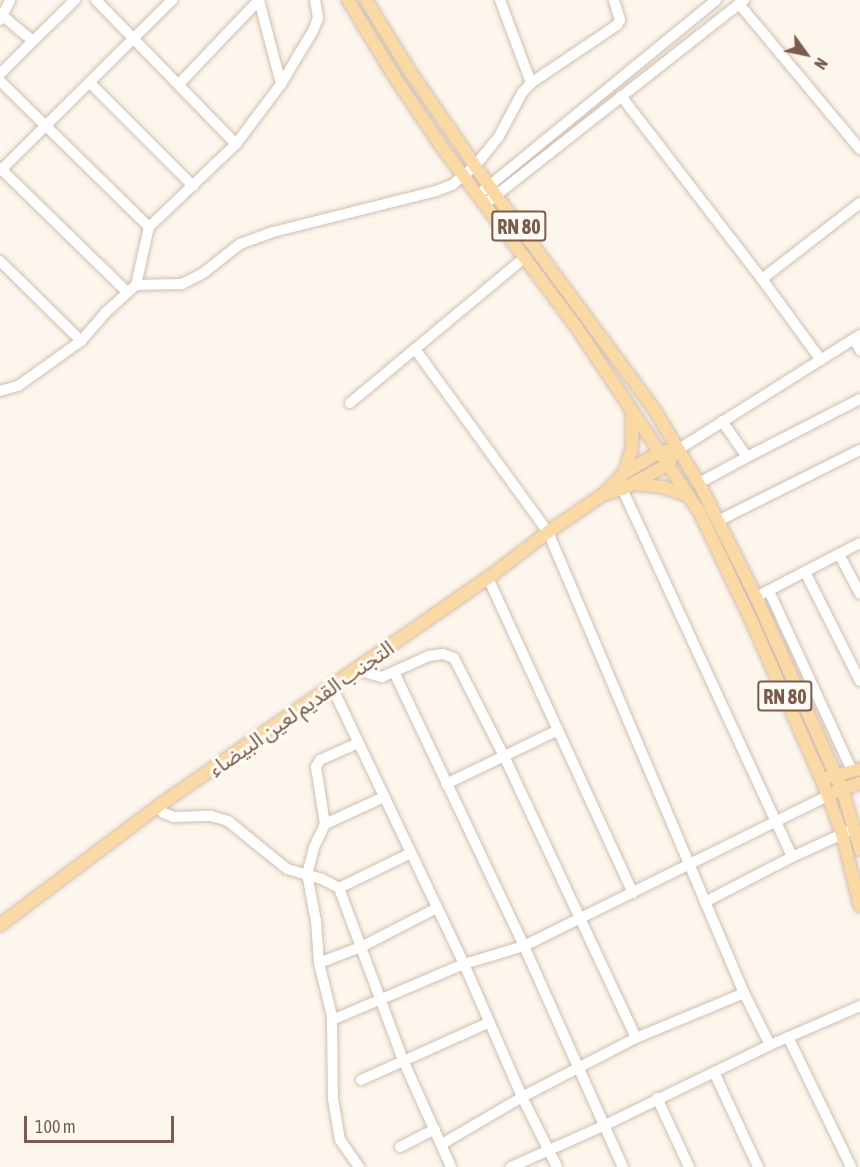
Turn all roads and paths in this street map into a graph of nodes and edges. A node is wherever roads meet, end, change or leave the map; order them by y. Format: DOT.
graph roads {
  1 [pos="10,0"];
  2 [pos="75,0"];
  3 [pos="96,0"];
  4 [pos="172,0"];
  5 [pos="259,0"];
  6 [pos="315,0"];
  7 [pos="348,0"];
  8 [pos="366,0"];
  9 [pos="500,0"];
  10 [pos="614,0"];
  11 [pos="715,0"];
  12 [pos="741,2"];
  13 [pos="2,18"];
  14 [pos="136,39"];
  15 [pos="33,41"];
  16 [pos="0,74"];
  17 [pos="0,81"];
  18 [pos="90,83"];
  19 [pos="531,83"];
  20 [pos="179,84"];
  21 [pos="281,84"];
  22 [pos="621,96"];
  23 [pos="47,126"];
  24 [pos="236,144"];
  25 [pos="860,149"];
  26 [pos="475,166"];
  27 [pos="1,170"];
  28 [pos="464,176"];
  29 [pos="193,186"];
  30 [pos="493,191"];
  31 [pos="482,200"];
  32 [pos="860,203"];
  33 [pos="149,227"];
  34 [pos="525,257"];
  35 [pos="0,261"];
  36 [pos="762,279"];
  37 [pos="132,289"];
  38 [pos="857,337"];
  39 [pos="81,341"];
  40 [pos="415,349"];
  41 [pos="860,350"];
  42 [pos="821,360"];
  43 [pos="0,391"];
  44 [pos="860,399"];
  45 [pos="350,403"];
  46 [pos="632,411"];
  47 [pos="722,422"];
  48 [pos="679,448"];
  49 [pos="860,450"];
  50 [pos="660,452"];
  51 [pos="747,457"];
  52 [pos="667,465"];
  53 [pos="624,481"];
  54 [pos="699,483"];
  55 [pos="688,496"];
  56 [pos="718,521"];
  57 [pos="548,532"];
  58 [pos="860,543"];
  59 [pos="839,554"];
  60 [pos="805,572"];
  61 [pos="488,578"];
  62 [pos="769,591"];
  63 [pos="860,594"];
  64 [pos="756,597"];
  65 [pos="786,626"];
  66 [pos="772,633"];
  67 [pos="357,670"];
  68 [pos="394,672"];
  69 [pos="811,678"];
  70 [pos="860,681"];
  71 [pos="796,686"];
  72 [pos="332,687"];
  73 [pos="558,730"];
  74 [pos="358,742"];
  75 [pos="504,756"];
  76 [pos="856,770"];
  77 [pos="836,775"];
  78 [pos="822,780"];
  79 [pos="860,783"];
  80 [pos="446,784"];
  81 [pos="842,789"];
  82 [pos="828,795"];
  83 [pos="384,797"];
  84 [pos="157,807"];
  85 [pos="777,820"];
  86 [pos="325,824"];
  87 [pos="855,829"];
  88 [pos="842,834"];
  89 [pos="860,849"];
  90 [pos="411,853"];
  91 [pos="792,857"];
  92 [pos="690,866"];
  93 [pos="307,874"];
  94 [pos="339,888"];
  95 [pos="633,893"];
  96 [pos="705,902"];
  97 [pos="860,906"];
  98 [pos="437,908"];
  99 [pos="578,920"];
  100 [pos="0,925"];
  101 [pos="524,946"];
  102 [pos="361,948"];
  103 [pos="319,963"];
  104 [pos="464,964"];
  105 [pos="744,993"];
  106 [pos="380,1000"];
  107 [pos="860,1006"];
  108 [pos="332,1020"];
  109 [pos="490,1022"];
  110 [pos="788,1036"];
  111 [pos="636,1038"];
  112 [pos="770,1045"];
  113 [pos="403,1060"];
  114 [pos="579,1068"];
  115 [pos="714,1072"];
  116 [pos="361,1080"];
  117 [pos="522,1097"];
  118 [pos="657,1098"];
  119 [pos="603,1126"];
  120 [pos="435,1129"];
  121 [pos="442,1144"];
  122 [pos="400,1147"];
  123 [pos="549,1149"];
  124 [pos="860,1164"];
  125 [pos="359,1167"];
  126 [pos="451,1167"];
  127 [pos="511,1167"];
  128 [pos="557,1167"];
  129 [pos="623,1167"];
  130 [pos="689,1167"];
  131 [pos="758,1167"];
  132 [pos="851,1167"];
  1 -- 13 [label="street"];
  2 -- 15 [label="street"];
  3 -- 14 [label="street"];
  4 -- 14 [label="street"];
  5 -- 20 [label="street"];
  5 -- 21 [label="street"];
  6 -- 21 [label="street"];
  7 -- 28 [label="main road, RN 80"];
  8 -- 26 [label="main road, RN 80"];
  9 -- 19 [label="street"];
  10 -- 19 [label="street"];
  11 -- 30 [label="street"];
  12 -- 22 [label="street"];
  12 -- 25 [label="street"];
  13 -- 15 [label="street"];
  14 -- 18 [label="street"];
  14 -- 20 [label="street"];
  15 -- 16 [label="street"];
  17 -- 23 [label="street"];
  18 -- 23 [label="street"];
  18 -- 29 [label="street"];
  19 -- 26 [label="street"];
  20 -- 24 [label="street"];
  21 -- 24 [label="street"];
  22 -- 30 [label="street"];
  22 -- 36 [label="street"];
  23 -- 27 [label="street"];
  23 -- 33 [label="street"];
  24 -- 29 [label="street"];
  26 -- 28 [label="street"];
  26 -- 30 [label="main road, RN 80"];
  27 -- 37 [label="street"];
  28 -- 31 [label="main road, RN 80"];
  28 -- 37 [label="street"];
  29 -- 33 [label="street"];
  30 -- 31 [label="street"];
  30 -- 48 [label="main road, RN 80"];
  31 -- 34 [label="main road, RN 80"];
  32 -- 36 [label="street"];
  33 -- 37 [label="street"];
  34 -- 40 [label="street"];
  34 -- 46 [label="main road, RN 80"];
  35 -- 39 [label="street"];
  36 -- 42 [label="street"];
  37 -- 39 [label="street"];
  38 -- 41 [label="street"];
  38 -- 42 [label="street"];
  39 -- 43 [label="street"];
  40 -- 45 [label="street"];
  40 -- 57 [label="street"];
  42 -- 47 [label="street"];
  44 -- 51 [label="street"];
  46 -- 50 [label="main road, RN 80"];
  46 -- 53 [label="main road"];
  47 -- 48 [label="street"];
  47 -- 51 [label="street"];
  48 -- 50 [label="main road"];
  48 -- 52 [label="main road"];
  48 -- 54 [label="main road, RN 80"];
  49 -- 56 [label="street"];
  50 -- 52 [label="main road, RN 80"];
  50 -- 53 [label="main road"];
  51 -- 54 [label="street"];
  52 -- 53 [label="main road"];
  52 -- 55 [label="main road, RN 80"];
  53 -- 55 [label="main road"];
  53 -- 57 [label="main road, التجنب القديم لعين البيضاء"];
  53 -- 85 [label="street"];
  54 -- 56 [label="main road, RN 80"];
  55 -- 78 [label="main road, RN 80"];
  56 -- 64 [label="main road, RN 80"];
  57 -- 61 [label="main road, التجنب القديم لعين البيضاء"];
  57 -- 92 [label="street"];
  58 -- 59 [label="street"];
  59 -- 60 [label="street"];
  59 -- 63 [label="street"];
  60 -- 62 [label="street"];
  60 -- 70 [label="street"];
  61 -- 67 [label="main road, التجنب القديم لعين البيضاء"];
  61 -- 73 [label="street"];
  62 -- 64 [label="street"];
  62 -- 65 [label="street"];
  64 -- 66 [label="main road, RN 80"];
  65 -- 66 [label="street"];
  65 -- 69 [label="street"];
  66 -- 71 [label="main road, RN 80"];
  67 -- 68 [label="street"];
  67 -- 72 [label="main road, التجنب القديم لعين البيضاء"];
  68 -- 75 [label="street"];
  68 -- 80 [label="street"];
  69 -- 71 [label="street"];
  69 -- 76 [label="street"];
  71 -- 77 [label="main road, RN 80"];
  72 -- 74 [label="street"];
  72 -- 84 [label="main road, التجنب القديم لعين البيضاء"];
  73 -- 75 [label="street"];
  73 -- 95 [label="street"];
  74 -- 83 [label="street"];
  74 -- 86 [label="street"];
  75 -- 80 [label="street"];
  75 -- 99 [label="street"];
  76 -- 77 [label="main road"];
  77 -- 78 [label="main road"];
  77 -- 81 [label="main road, RN 80"];
  78 -- 82 [label="main road, RN 80"];
  79 -- 81 [label="main road"];
  80 -- 101 [label="street"];
  81 -- 82 [label="main road"];
  81 -- 87 [label="main road, RN 80"];
  82 -- 85 [label="street"];
  82 -- 88 [label="main road, RN 80"];
  83 -- 86 [label="street"];
  83 -- 90 [label="street"];
  84 -- 93 [label="street"];
  84 -- 100 [label="main road, التجنب القديم لعين البيضاء"];
  85 -- 91 [label="street"];
  85 -- 92 [label="street"];
  86 -- 93 [label="street"];
  87 -- 88 [label="street"];
  87 -- 89 [label="main road, RN 80"];
  88 -- 91 [label="street"];
  88 -- 97 [label="main road, RN 80"];
  90 -- 94 [label="street"];
  90 -- 98 [label="street"];
  91 -- 96 [label="street"];
  92 -- 95 [label="street"];
  92 -- 96 [label="street"];
  93 -- 94 [label="street"];
  93 -- 103 [label="street"];
  94 -- 102 [label="street"];
  95 -- 99 [label="street"];
  96 -- 105 [label="street"];
  98 -- 102 [label="street"];
  98 -- 104 [label="street"];
  99 -- 101 [label="street"];
  99 -- 111 [label="street"];
  101 -- 104 [label="street"];
  101 -- 114 [label="street"];
  102 -- 103 [label="street"];
  102 -- 106 [label="street"];
  103 -- 108 [label="street"];
  104 -- 106 [label="street"];
  104 -- 109 [label="street"];
  105 -- 111 [label="street"];
  105 -- 112 [label="street"];
  106 -- 108 [label="street"];
  106 -- 113 [label="street"];
  107 -- 110 [label="street"];
  108 -- 125 [label="street"];
  109 -- 113 [label="street"];
  109 -- 117 [label="street"];
  110 -- 112 [label="street"];
  110 -- 132 [label="street"];
  111 -- 114 [label="street"];
  112 -- 115 [label="street"];
  113 -- 116 [label="street"];
  113 -- 120 [label="street"];
  114 -- 117 [label="street"];
  114 -- 119 [label="street"];
  115 -- 118 [label="street"];
  115 -- 131 [label="street"];
  117 -- 121 [label="street"];
  117 -- 123 [label="street"];
  118 -- 119 [label="street"];
  118 -- 130 [label="street"];
  119 -- 123 [label="street"];
  119 -- 129 [label="street"];
  120 -- 121 [label="street"];
  120 -- 122 [label="street"];
  121 -- 126 [label="street"];
  123 -- 127 [label="street"];
  123 -- 128 [label="street"];
  124 -- 132 [label="street"];
}
